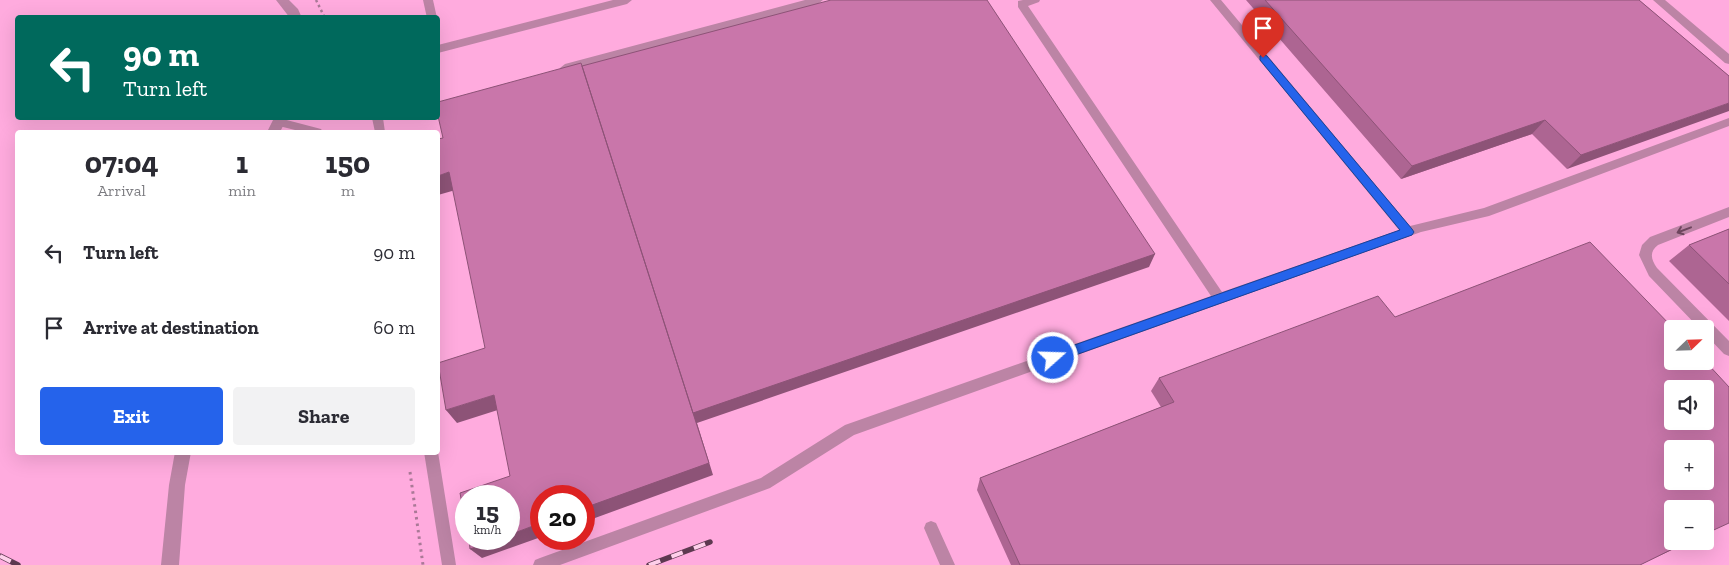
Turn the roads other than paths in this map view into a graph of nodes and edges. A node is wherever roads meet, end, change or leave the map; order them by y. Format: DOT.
graph roads {
  1 [pos="282,0"];
  2 [pos="428,0"];
  3 [pos="627,0"];
  4 [pos="818,0"];
  5 [pos="1035,0"];
  6 [pos="1215,0"];
  7 [pos="1658,0"];
  8 [pos="295,15"];
  9 [pos="431,15"];
  10 [pos="440,47"];
  11 [pos="1729,60"];
  12 [pos="552,72"];
  13 [pos="1729,122"];
  14 [pos="278,124"];
  15 [pos="306,130"];
  16 [pos="1729,212"];
  17 [pos="1408,232"];
  18 [pos="1220,298"];
  19 [pos="1729,350"];
  20 [pos="182,455"];
  21 [pos="431,455"];
  22 [pos="931,528"];
  23 [pos="170,565"];
  24 [pos="449,565"];
  25 [pos="540,565"];
  26 [pos="948,565"];
  1 -- 8 [label="street"];
  2 -- 9 [label="lane"];
  3 -- 10 [label="lane"];
  4 -- 12 [label="lane"];
  5 -- 18 [label="lane"];
  6 -- 17 [label="lane"];
  7 -- 11 [label="lane"];
  13 -- 17 [label="lane"];
  14 -- 15 [label="lane"];
  16 -- 19 [label="lane, one-way"];
  17 -- 18 [label="lane"];
  18 -- 25 [label="lane"];
  20 -- 23 [label="street"];
  21 -- 24 [label="lane"];
  22 -- 26 [label="lane"];
}
